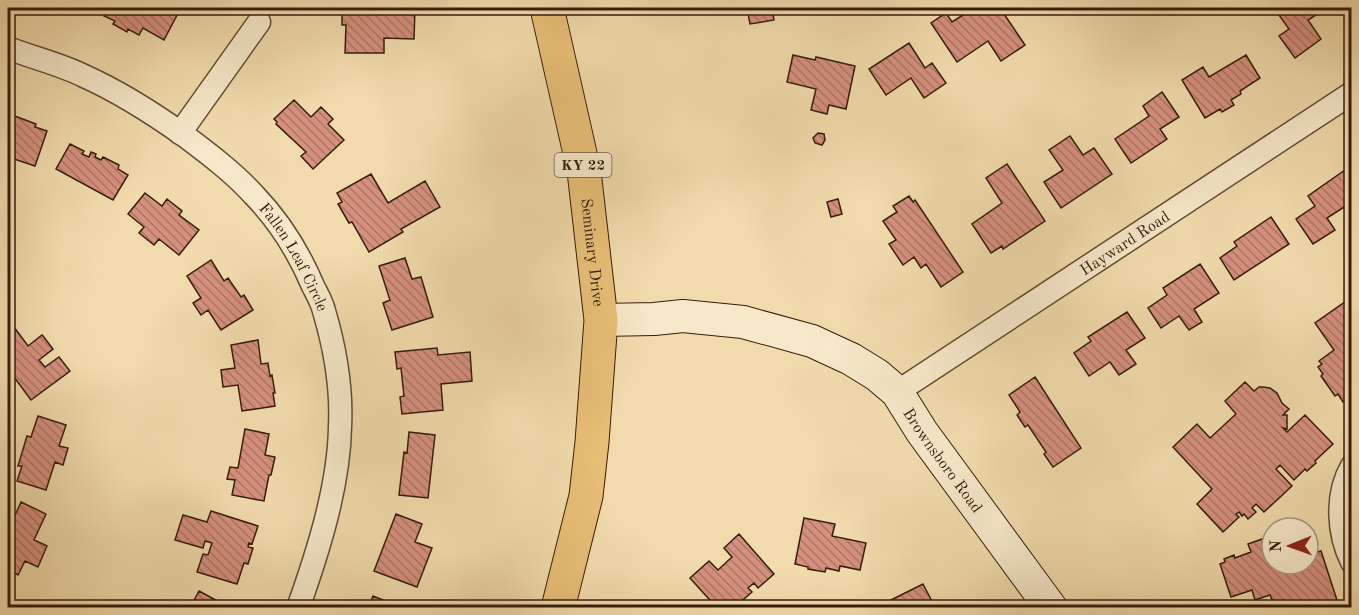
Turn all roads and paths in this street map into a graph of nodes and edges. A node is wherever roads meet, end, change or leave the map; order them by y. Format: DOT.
graph roads {
  1 [pos="547,8"];
  2 [pos="259,22"];
  3 [pos="8,48"];
  4 [pos="1352,93"];
  5 [pos="180,133"];
  6 [pos="601,320"];
  7 [pos="812,341"];
  8 [pos="897,392"];
  9 [pos="1352,466"];
  10 [pos="1352,562"];
  11 [pos="298,608"];
  12 [pos="558,608"];
  13 [pos="1051,608"];
  1 -- 6 [label="main road, Seminary Drive / KY 22"];
  2 -- 5 [label="street"];
  3 -- 5 [label="street, Fallen Leaf Circle"];
  4 -- 8 [label="street, Hayward Road"];
  5 -- 11 [label="street, Fallen Leaf Circle"];
  6 -- 7 [label="street, Seminary Drive"];
  6 -- 12 [label="main road, Seminary Drive / KY 22"];
  7 -- 8 [label="street, Brownsboro Road"];
  8 -- 13 [label="street, Brownsboro Road"];
  9 -- 10 [label="street"];
}
